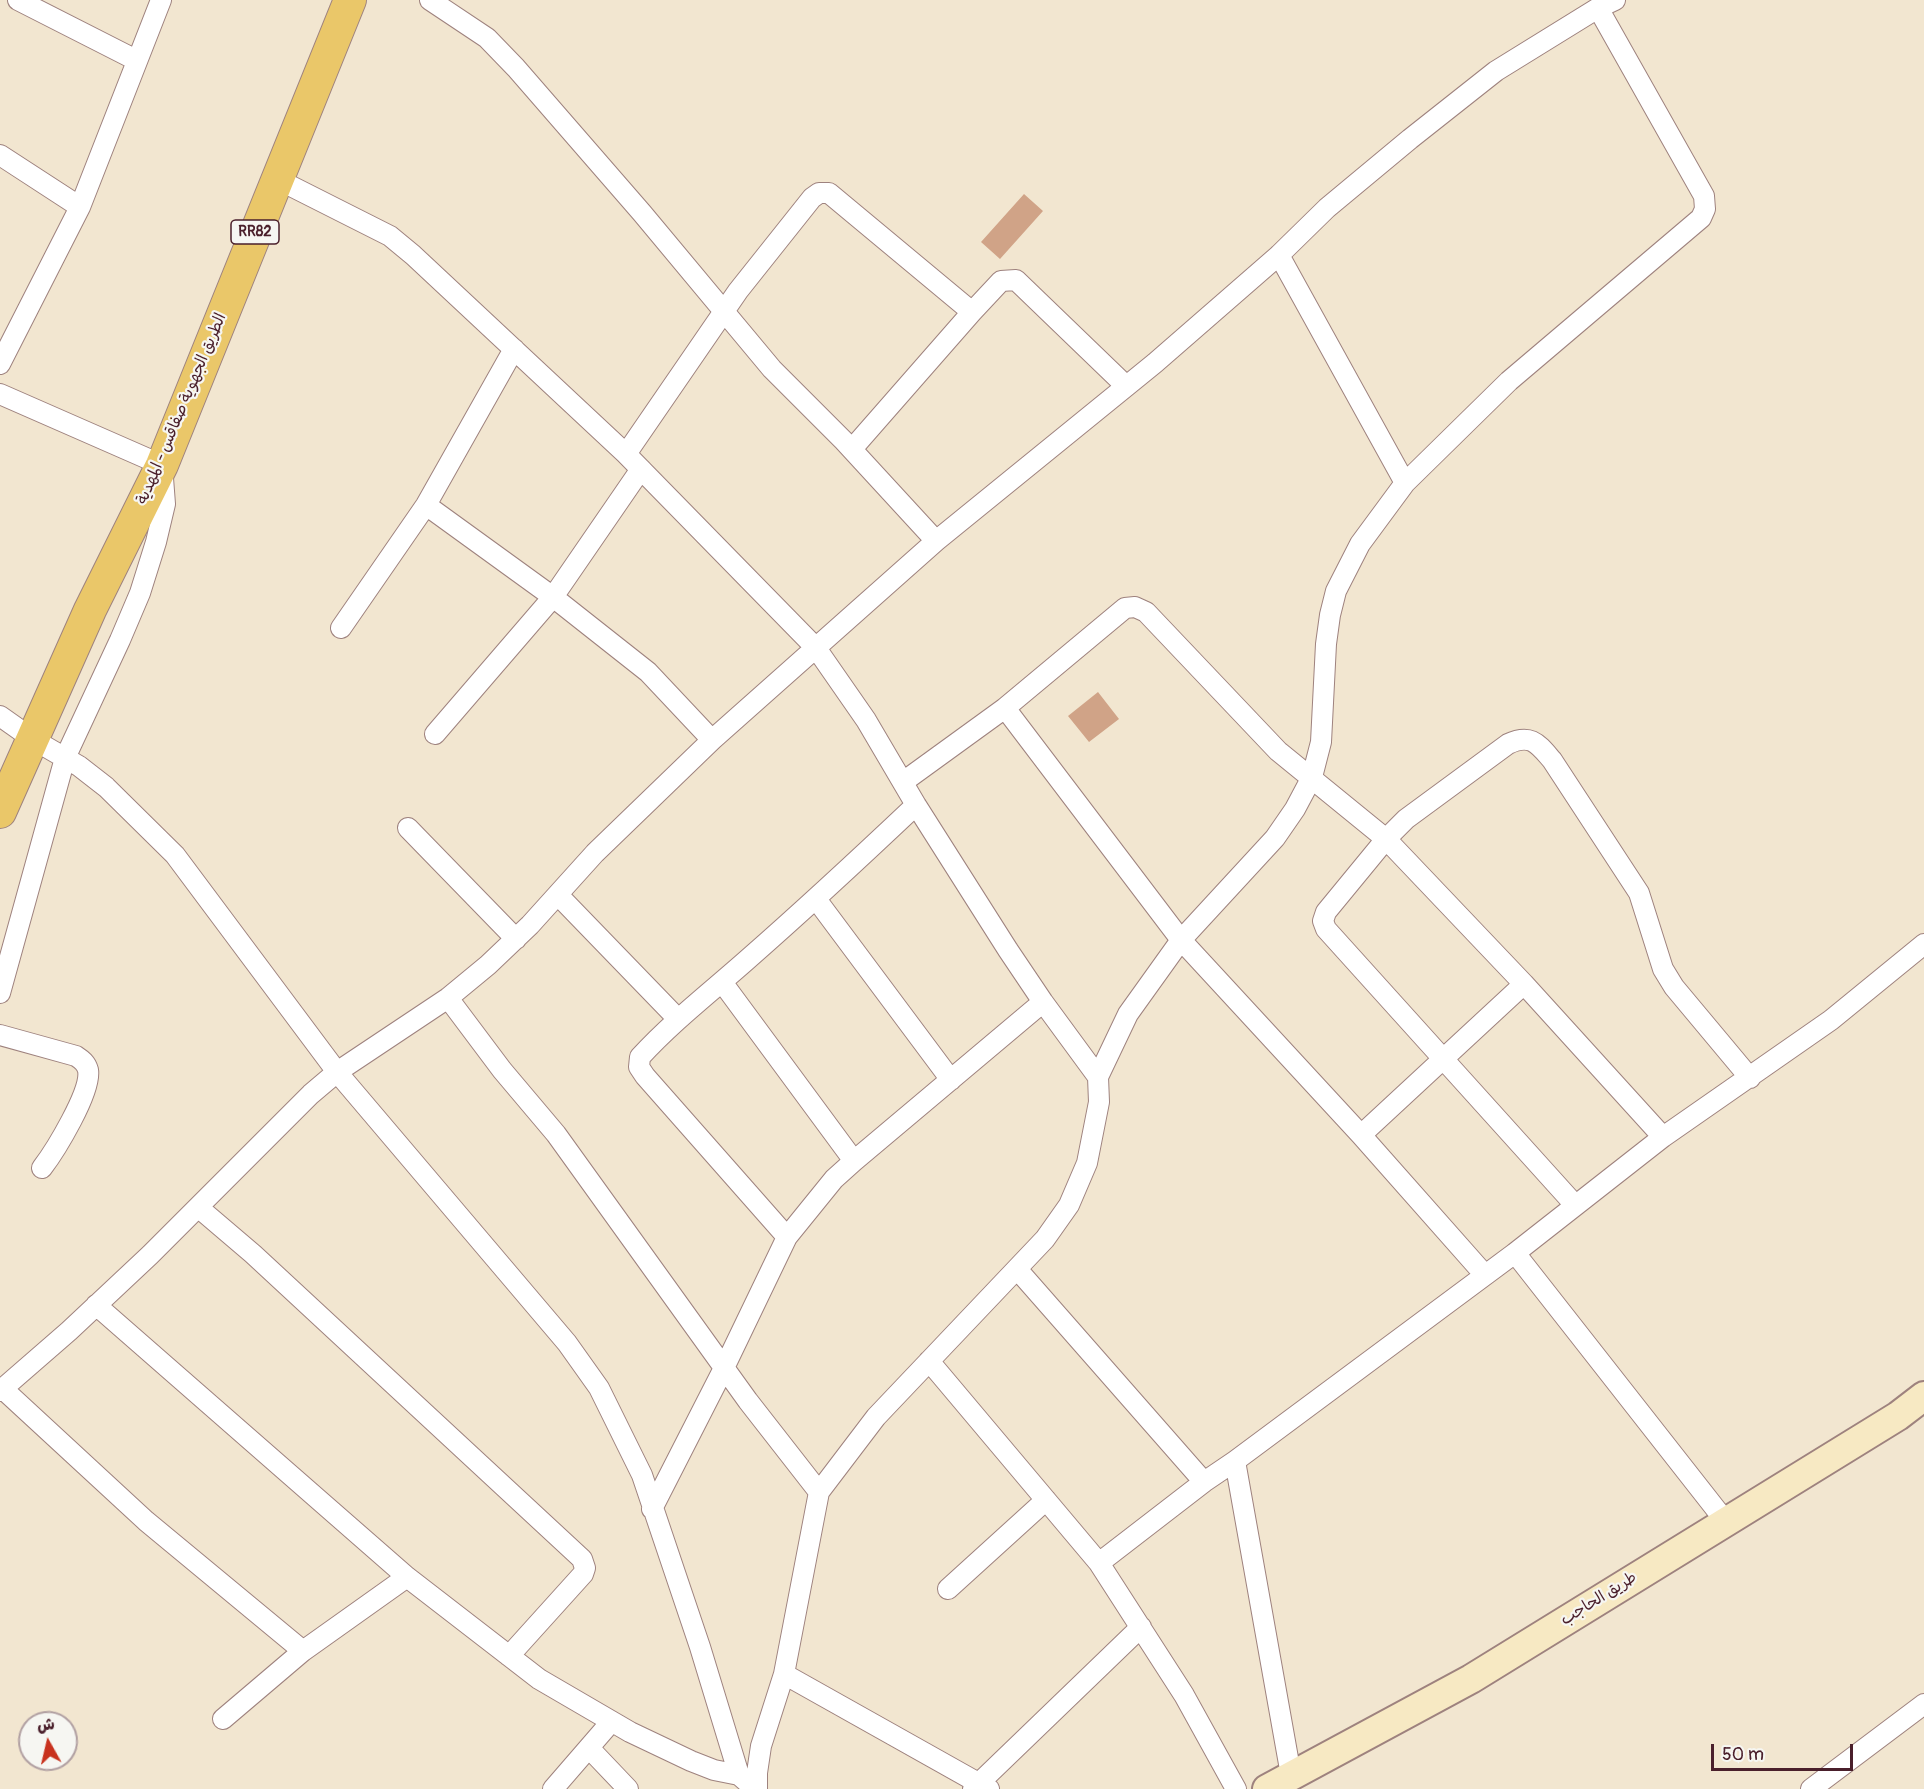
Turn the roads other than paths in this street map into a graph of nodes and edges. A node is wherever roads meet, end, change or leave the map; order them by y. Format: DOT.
graph roads {
  1 [pos="18,0"];
  2 [pos="161,0"];
  3 [pos="350,0"];
  4 [pos="430,0"];
  5 [pos="1606,4"];
  6 [pos="136,60"];
  7 [pos="0,155"];
  8 [pos="277,178"];
  9 [pos="80,207"];
  10 [pos="1279,255"];
  11 [pos="725,311"];
  12 [pos="972,312"];
  13 [pos="514,349"];
  14 [pos="0,364"];
  15 [pos="1126,386"];
  16 [pos="0,394"];
  17 [pos="852,449"];
  18 [pos="626,454"];
  19 [pos="162,465"];
  20 [pos="641,469"];
  21 [pos="1405,483"];
  22 [pos="426,505"];
  23 [pos="936,541"];
  24 [pos="554,597"];
  25 [pos="341,628"];
  26 [pos="816,648"];
  27 [pos="1005,708"];
  28 [pos="0,716"];
  29 [pos="435,734"];
  30 [pos="34,740"];
  31 [pos="712,740"];
  32 [pos="65,758"];
  33 [pos="1312,777"];
  34 [pos="903,782"];
  35 [pos="916,805"];
  36 [pos="0,812"];
  37 [pos="408,828"];
  38 [pos="1386,839"];
  39 [pos="558,896"];
  40 [pos="816,899"];
  41 [pos="516,939"];
  42 [pos="1181,940"];
  43 [pos="1924,944"];
  44 [pos="722,982"];
  45 [pos="1524,984"];
  46 [pos="0,993"];
  47 [pos="448,998"];
  48 [pos="1043,1002"];
  49 [pos="678,1018"];
  50 [pos="0,1035"];
  51 [pos="1443,1058"];
  52 [pos="337,1072"];
  53 [pos="1098,1077"];
  54 [pos="1750,1078"];
  55 [pos="951,1080"];
  56 [pos="1360,1135"];
  57 [pos="1663,1137"];
  58 [pos="854,1161"];
  59 [pos="42,1168"];
  60 [pos="1575,1205"];
  61 [pos="199,1208"];
  62 [pos="787,1236"];
  63 [pos="1515,1253"];
  64 [pos="1017,1269"];
  65 [pos="1484,1274"];
  66 [pos="96,1305"];
  67 [pos="929,1361"];
  68 [pos="724,1368"];
  69 [pos="1,1390"];
  70 [pos="1924,1396"];
  71 [pos="1235,1461"];
  72 [pos="1204,1482"];
  73 [pos="819,1492"];
  74 [pos="1046,1500"];
  75 [pos="652,1509"];
  76 [pos="1726,1522"];
  77 [pos="1099,1563"];
  78 [pos="407,1577"];
  79 [pos="948,1589"];
  80 [pos="1141,1628"];
  81 [pos="303,1651"];
  82 [pos="509,1656"];
  83 [pos="784,1674"];
  84 [pos="1924,1704"];
  85 [pos="223,1719"];
  86 [pos="611,1722"];
  87 [pos="589,1748"];
  88 [pos="739,1774"];
  89 [pos="1291,1775"];
  90 [pos="981,1787"];
  91 [pos="553,1789"];
  92 [pos="628,1789"];
  93 [pos="755,1789"];
  94 [pos="1236,1789"];
  95 [pos="1267,1789"];
  96 [pos="1811,1789"];
  1 -- 6 [label="street"];
  2 -- 6 [label="street"];
  3 -- 8 [label="main road, الطريق الجهوية صفاقس - المهدية / RR82"];
  4 -- 11 [label="street"];
  5 -- 10 [label="street"];
  5 -- 21 [label="street"];
  6 -- 9 [label="street"];
  7 -- 9 [label="street"];
  8 -- 13 [label="street"];
  8 -- 19 [label="main road, الطريق الجهوية صفاقس - المهدية / RR82"];
  9 -- 14 [label="street"];
  10 -- 15 [label="street"];
  10 -- 21 [label="street"];
  11 -- 12 [label="street"];
  11 -- 17 [label="street"];
  11 -- 18 [label="street"];
  12 -- 15 [label="street"];
  12 -- 17 [label="street"];
  13 -- 18 [label="street"];
  13 -- 22 [label="street"];
  15 -- 23 [label="street"];
  16 -- 19 [label="street"];
  17 -- 23 [label="street"];
  18 -- 20 [label="street"];
  19 -- 30 [label="main road, الطريق الجهوية صفاقس - المهدية / RR82"];
  19 -- 32 [label="street"];
  20 -- 24 [label="street"];
  20 -- 26 [label="street"];
  21 -- 33 [label="street"];
  22 -- 24 [label="street"];
  22 -- 25 [label="street"];
  23 -- 26 [label="street"];
  24 -- 29 [label="street"];
  24 -- 31 [label="street"];
  26 -- 31 [label="street"];
  26 -- 34 [label="street"];
  27 -- 33 [label="street"];
  27 -- 34 [label="street"];
  27 -- 42 [label="street"];
  28 -- 30 [label="street"];
  30 -- 32 [label="street"];
  30 -- 36 [label="main road, الطريق الجهوية صفاقس - المهدية / RR82"];
  31 -- 39 [label="street"];
  32 -- 46 [label="street"];
  32 -- 52 [label="street"];
  33 -- 38 [label="street"];
  33 -- 42 [label="street"];
  34 -- 35 [label="street"];
  35 -- 40 [label="street"];
  35 -- 48 [label="street"];
  37 -- 41 [label="street"];
  38 -- 45 [label="street"];
  38 -- 51 [label="street"];
  38 -- 54 [label="street"];
  39 -- 41 [label="street"];
  39 -- 49 [label="street"];
  40 -- 44 [label="street"];
  40 -- 55 [label="street"];
  41 -- 47 [label="street"];
  42 -- 53 [label="street"];
  42 -- 56 [label="street"];
  43 -- 54 [label="street"];
  44 -- 49 [label="street"];
  44 -- 58 [label="street"];
  45 -- 51 [label="street"];
  45 -- 57 [label="street"];
  47 -- 52 [label="street"];
  47 -- 68 [label="street"];
  48 -- 53 [label="street"];
  48 -- 55 [label="street"];
  49 -- 62 [label="street"];
  50 -- 59 [label="street"];
  51 -- 56 [label="street"];
  51 -- 60 [label="street"];
  52 -- 61 [label="street"];
  52 -- 75 [label="street"];
  53 -- 64 [label="street"];
  54 -- 57 [label="street"];
  55 -- 58 [label="street"];
  56 -- 65 [label="street"];
  57 -- 60 [label="street"];
  58 -- 62 [label="street"];
  60 -- 63 [label="street"];
  61 -- 66 [label="street"];
  61 -- 82 [label="street"];
  62 -- 68 [label="street"];
  63 -- 65 [label="street"];
  63 -- 76 [label="street"];
  64 -- 67 [label="street"];
  64 -- 72 [label="street"];
  65 -- 71 [label="street"];
  66 -- 69 [label="street"];
  66 -- 78 [label="street"];
  67 -- 73 [label="street"];
  67 -- 74 [label="street"];
  68 -- 73 [label="street"];
  68 -- 75 [label="street"];
  69 -- 81 [label="street"];
  70 -- 76 [label="street, طريق الحاجب"];
  71 -- 72 [label="street"];
  71 -- 89 [label="street"];
  72 -- 77 [label="street"];
  73 -- 83 [label="street"];
  74 -- 77 [label="street"];
  74 -- 79 [label="street"];
  75 -- 88 [label="street"];
  76 -- 89 [label="street, طريق الحاجب"];
  77 -- 80 [label="street"];
  78 -- 81 [label="street"];
  78 -- 82 [label="street"];
  80 -- 90 [label="street"];
  80 -- 94 [label="street"];
  81 -- 85 [label="street"];
  82 -- 86 [label="street"];
  83 -- 90 [label="street"];
  83 -- 93 [label="street"];
  84 -- 96 [label="street"];
  86 -- 87 [label="street"];
  86 -- 88 [label="street"];
  87 -- 91 [label="street"];
  87 -- 92 [label="street"];
  88 -- 93 [label="street"];
  89 -- 95 [label="street, طريق الحاجب"];
}
